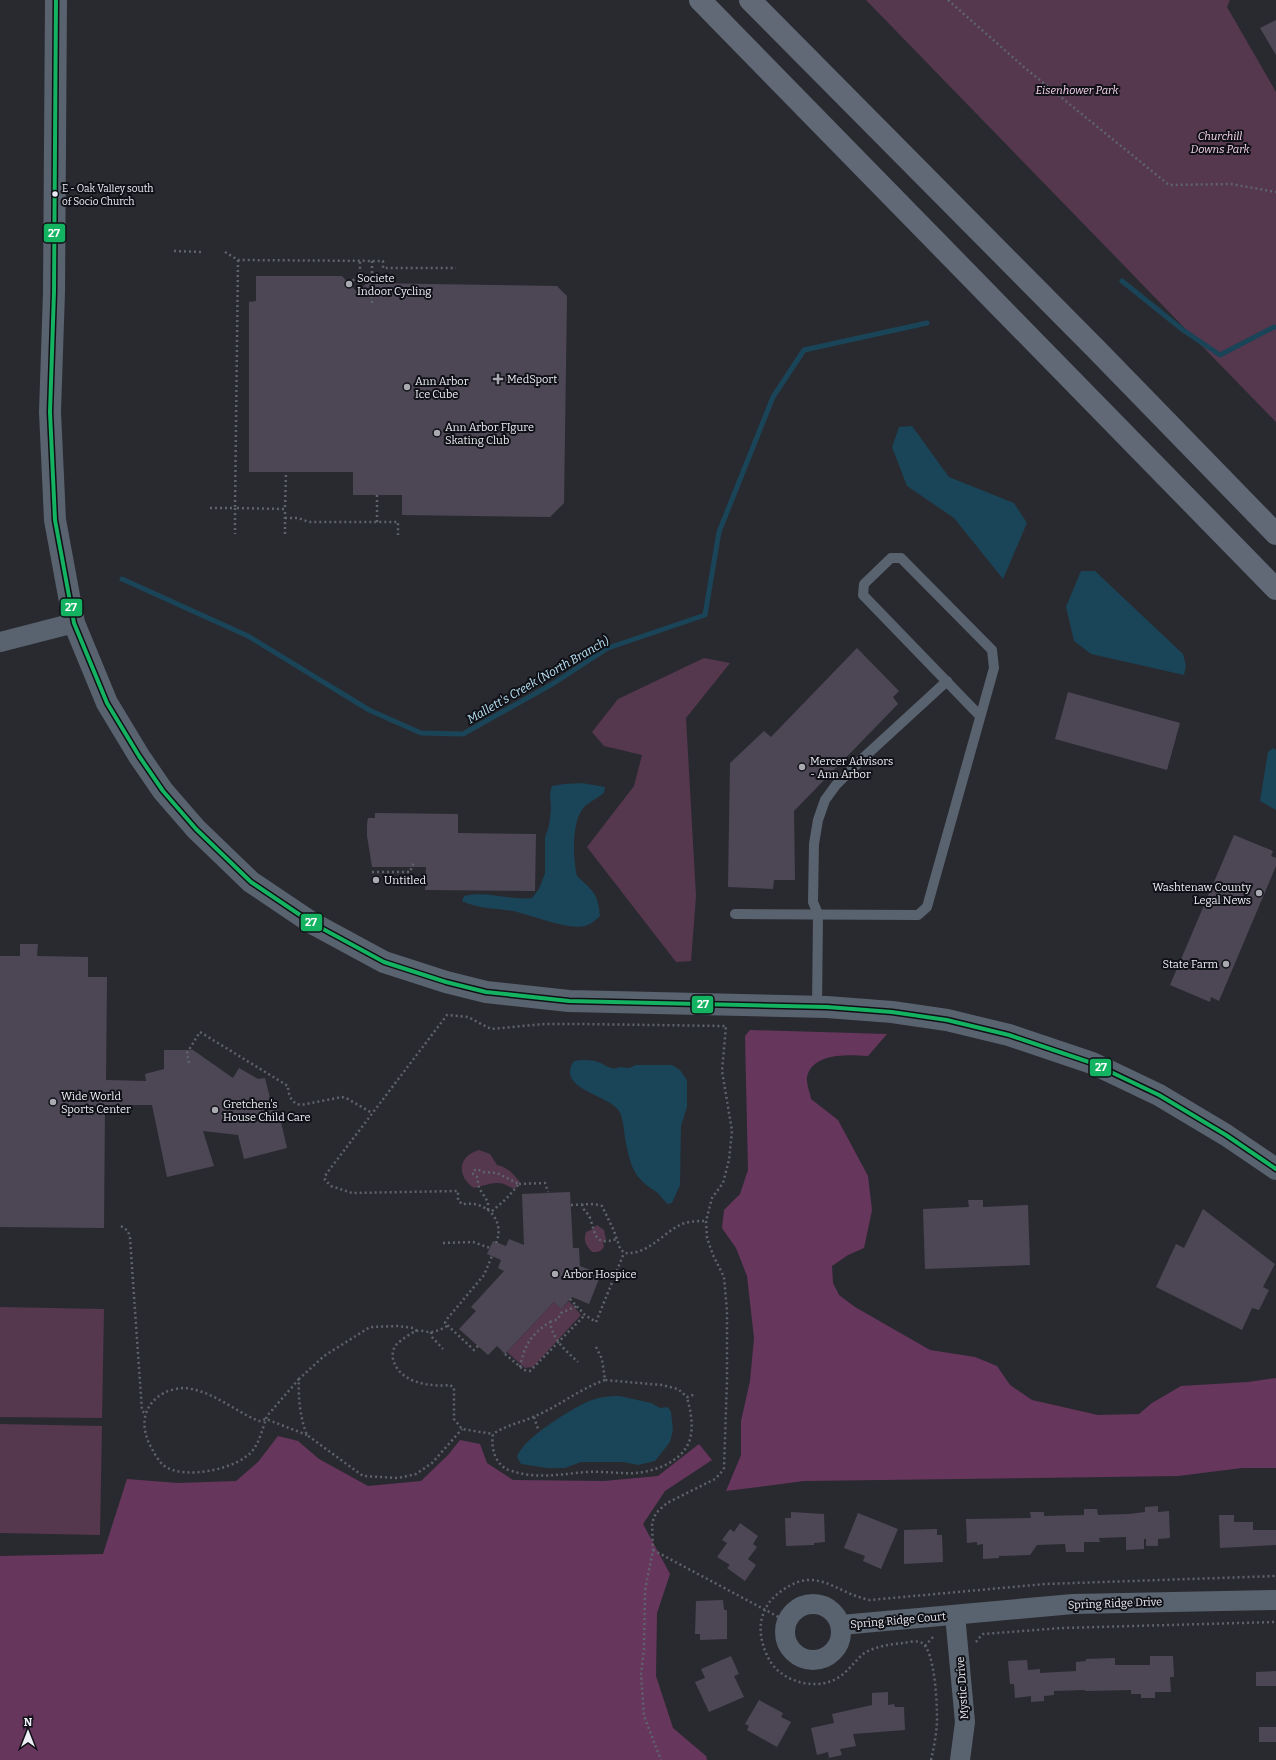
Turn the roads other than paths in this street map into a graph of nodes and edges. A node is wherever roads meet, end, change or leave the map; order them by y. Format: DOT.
graph roads {
  1 [pos="56,0"];
  2 [pos="700,0"];
  3 [pos="750,0"];
  4 [pos="1276,534"];
  5 [pos="1276,589"];
  6 [pos="74,623"];
  7 [pos="0,642"];
  8 [pos="947,681"];
  9 [pos="980,716"];
  10 [pos="735,914"];
  11 [pos="818,914"];
  12 [pos="817,1007"];
  13 [pos="1276,1169"];
  14 [pos="1276,1600"];
  15 [pos="955,1615"];
  16 [pos="841,1625"];
  17 [pos="960,1760"];
  1 -- 6 [label="street"];
  2 -- 5 [label="highway"];
  3 -- 4 [label="highway"];
  6 -- 7 [label="street"];
  6 -- 12 [label="street"];
  8 -- 9 [label="lane"];
  8 -- 9 [label="lane"];
  8 -- 11 [label="lane"];
  9 -- 11 [label="lane"];
  10 -- 11 [label="lane"];
  11 -- 12 [label="lane"];
  12 -- 13 [label="street"];
  14 -- 15 [label="street, Spring Ridge Drive"];
  15 -- 16 [label="street, Spring Ridge Court"];
  15 -- 17 [label="street, Mystic Drive"];
  16 -- 16 [label="street, Spring Ridge Court"];
}
